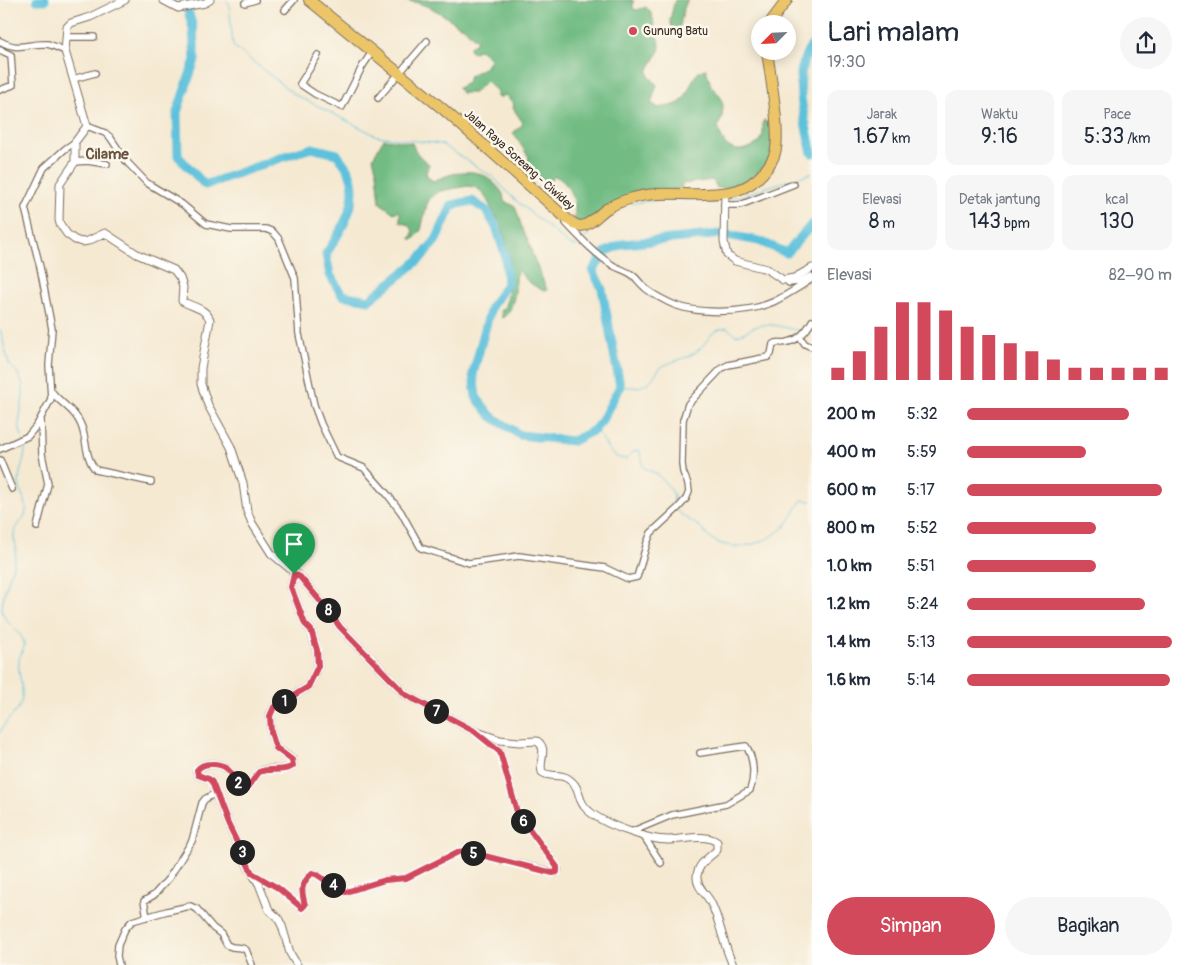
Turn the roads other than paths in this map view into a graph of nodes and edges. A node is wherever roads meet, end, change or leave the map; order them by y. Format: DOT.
graph roads {
  1 [pos="125,0"];
  2 [pos="163,0"];
  3 [pos="210,0"];
  4 [pos="255,0"];
  5 [pos="294,0"];
  6 [pos="309,0"];
  7 [pos="787,0"];
  8 [pos="245,3"];
  9 [pos="285,10"];
  10 [pos="776,15"];
  11 [pos="66,37"];
  12 [pos="94,37"];
  13 [pos="0,41"];
  14 [pos="428,41"];
  15 [pos="0,50"];
  16 [pos="65,51"];
  17 [pos="372,52"];
  18 [pos="318,55"];
  19 [pos="768,60"];
  20 [pos="95,73"];
  21 [pos="399,73"];
  22 [pos="73,79"];
  23 [pos="0,90"];
  24 [pos="378,98"];
  25 [pos="86,126"];
  26 [pos="75,142"];
  27 [pos="75,162"];
  28 [pos="107,164"];
  29 [pos="794,184"];
  30 [pos="725,198"];
  31 [pos="567,219"];
  32 [pos="812,268"];
  33 [pos="812,275"];
  34 [pos="812,279"];
  35 [pos="786,280"];
  36 [pos="812,321"];
  37 [pos="800,337"];
  38 [pos="812,346"];
  39 [pos="51,390"];
  40 [pos="41,418"];
  41 [pos="0,449"];
  42 [pos="0,460"];
  43 [pos="151,482"];
  44 [pos="12,489"];
  45 [pos="37,527"];
  46 [pos="294,574"];
  47 [pos="474,731"];
  48 [pos="700,753"];
  49 [pos="216,793"];
  50 [pos="631,832"];
  51 [pos="642,835"];
  52 [pos="661,863"];
  53 [pos="252,873"];
  54 [pos="147,916"];
  55 [pos="119,965"];
  56 [pos="252,965"];
  57 [pos="297,965"];
  58 [pos="733,965"];
  1 -- 11 [label="street"];
  2 -- 3 [label="street"];
  4 -- 8 [label="street"];
  5 -- 9 [label="street"];
  6 -- 17 [label="highway, Jalan Raya Soreang - Ciwidey"];
  7 -- 10 [label="highway"];
  11 -- 12 [label="street"];
  11 -- 16 [label="street"];
  13 -- 16 [label="street"];
  14 -- 21 [label="street"];
  15 -- 23 [label="street"];
  16 -- 22 [label="street"];
  17 -- 18 [label="street"];
  17 -- 21 [label="highway, Jalan Raya Soreang - Ciwidey"];
  19 -- 30 [label="highway, Jalan Raya Soreang - Ciwidey"];
  20 -- 22 [label="street"];
  21 -- 24 [label="street"];
  21 -- 31 [label="highway, Jalan Raya Soreang - Ciwidey"];
  22 -- 25 [label="street"];
  25 -- 26 [label="street"];
  25 -- 37 [label="street"];
  26 -- 27 [label="street"];
  26 -- 39 [label="street"];
  27 -- 28 [label="street"];
  27 -- 46 [label="street"];
  29 -- 30 [label="street"];
  30 -- 31 [label="highway, Jalan Raya Soreang - Ciwidey"];
  30 -- 35 [label="street"];
  31 -- 34 [label="street"];
  32 -- 35 [label="street"];
  33 -- 35 [label="street"];
  36 -- 37 [label="street"];
  37 -- 38 [label="street"];
  39 -- 40 [label="street"];
  39 -- 43 [label="street"];
  40 -- 41 [label="street"];
  40 -- 45 [label="street"];
  42 -- 44 [label="street"];
  46 -- 47 [label="street"];
  46 -- 49 [label="street"];
  47 -- 50 [label="street"];
  47 -- 53 [label="street"];
  48 -- 50 [label="street"];
  49 -- 53 [label="street"];
  49 -- 54 [label="street"];
  50 -- 51 [label="street"];
  51 -- 52 [label="street"];
  51 -- 58 [label="street"];
  53 -- 57 [label="street"];
  54 -- 55 [label="street"];
  54 -- 56 [label="street"];
}
